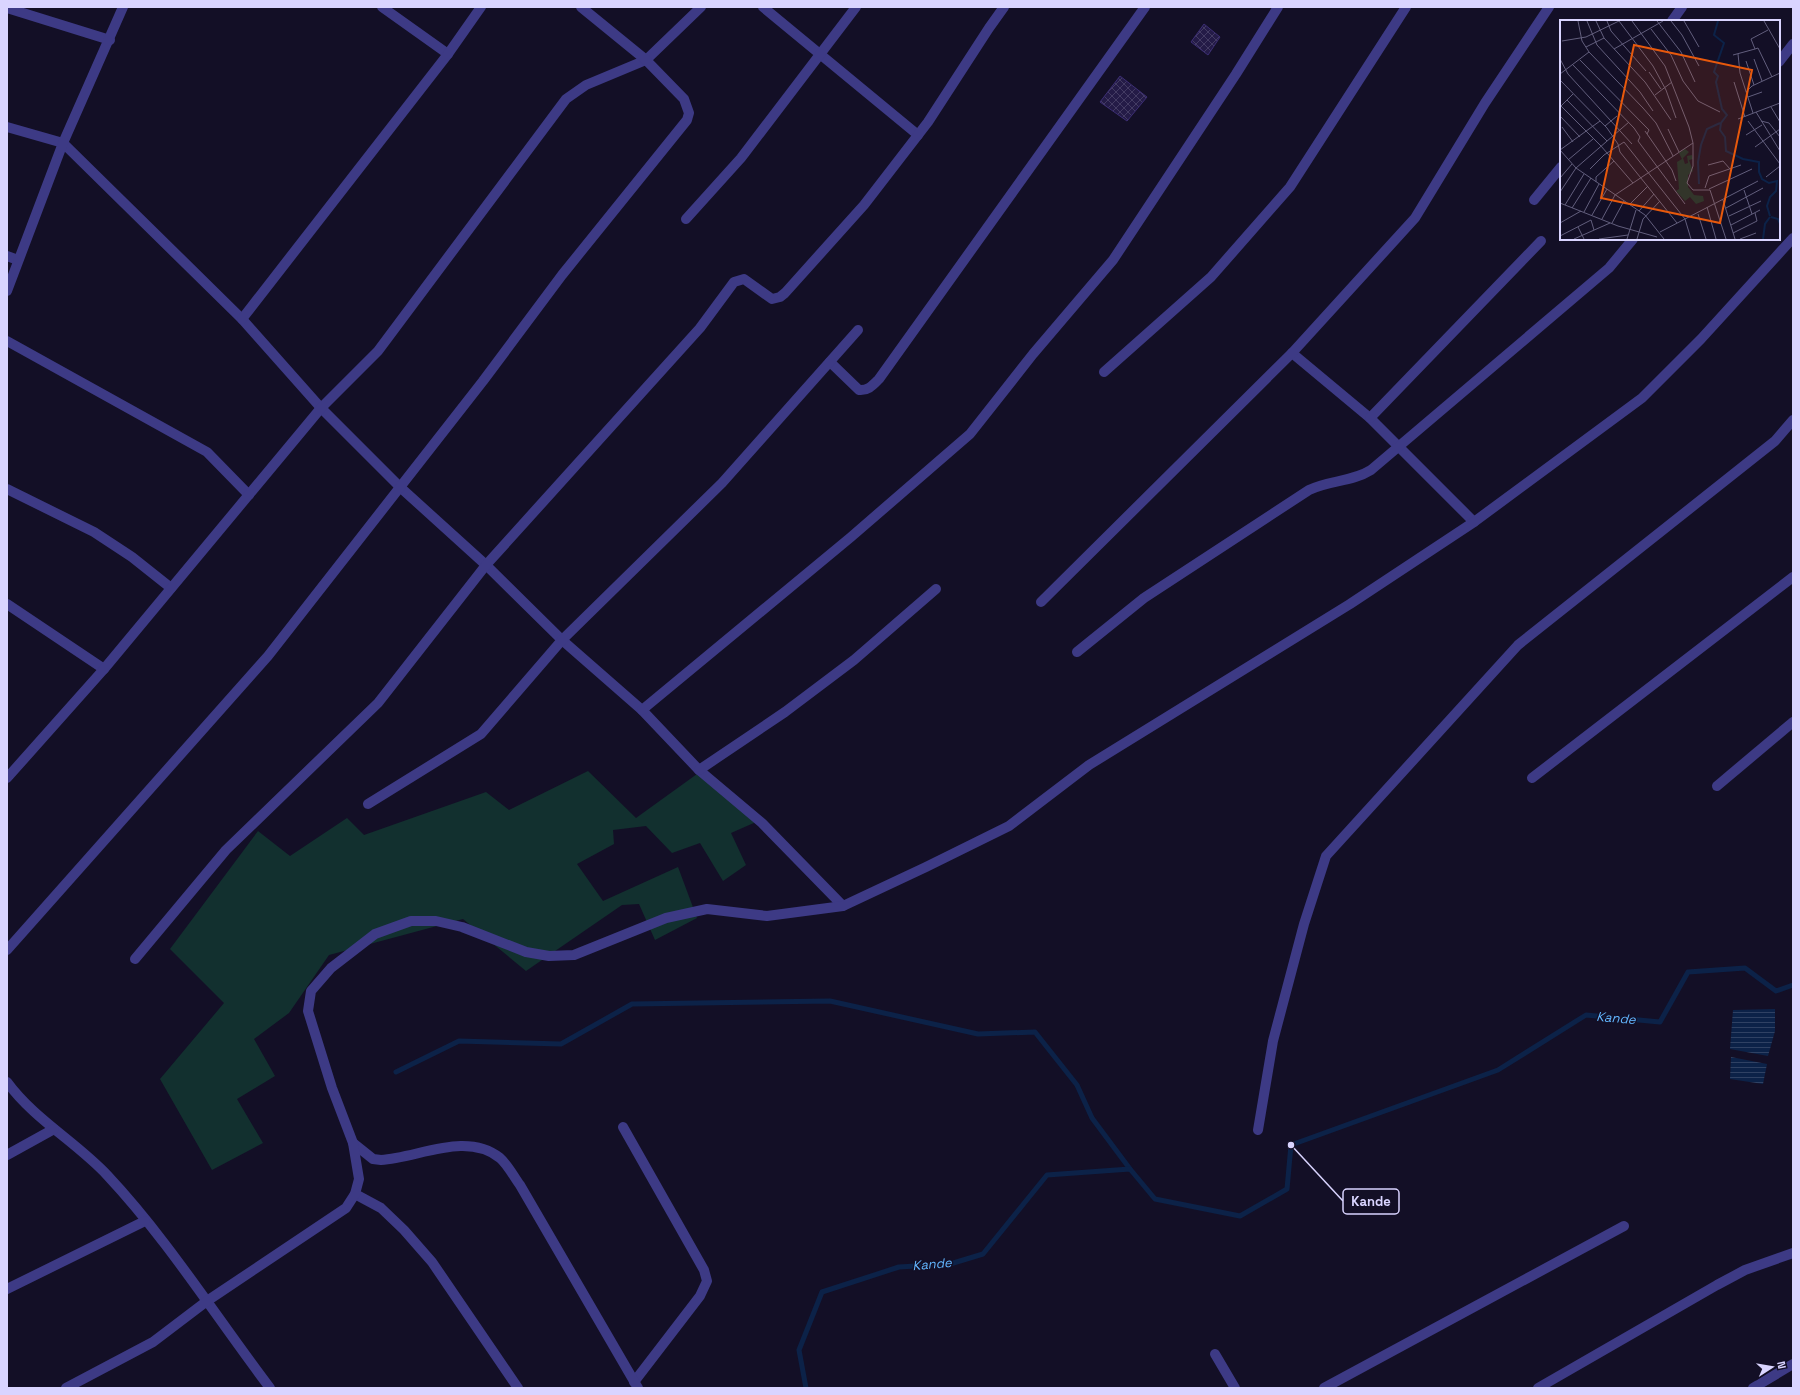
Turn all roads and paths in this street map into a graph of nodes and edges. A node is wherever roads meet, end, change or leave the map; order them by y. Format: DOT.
graph roads {
  1 [pos="123,7"];
  2 [pos="382,7"];
  3 [pos="481,7"];
  4 [pos="581,7"];
  5 [pos="701,7"];
  6 [pos="763,7"];
  7 [pos="856,7"];
  8 [pos="1004,7"];
  9 [pos="1145,7"];
  10 [pos="1278,7"];
  11 [pos="1406,7"];
  12 [pos="1549,7"];
  13 [pos="1682,7"];
  14 [pos="7,8"];
  15 [pos="1673,20"];
  16 [pos="110,40"];
  17 [pos="1793,44"];
  18 [pos="448,54"];
  19 [pos="820,54"];
  20 [pos="646,60"];
  21 [pos="1780,61"];
  22 [pos="7,127"];
  23 [pos="918,135"];
  24 [pos="63,143"];
  25 [pos="1560,168"];
  26 [pos="1534,200"];
  27 [pos="686,219"];
  28 [pos="1793,238"];
  29 [pos="1632,240"];
  30 [pos="1541,241"];
  31 [pos="7,256"];
  32 [pos="18,260"];
  33 [pos="7,291"];
  34 [pos="242,319"];
  35 [pos="858,330"];
  36 [pos="7,341"];
  37 [pos="1292,353"];
  38 [pos="830,362"];
  39 [pos="1104,372"];
  40 [pos="321,408"];
  41 [pos="1370,418"];
  42 [pos="1793,420"];
  43 [pos="1400,446"];
  44 [pos="401,488"];
  45 [pos="7,490"];
  46 [pos="249,495"];
  47 [pos="1474,522"];
  48 [pos="486,565"];
  49 [pos="1793,577"];
  50 [pos="171,588"];
  51 [pos="936,589"];
  52 [pos="1040,602"];
  53 [pos="7,604"];
  54 [pos="562,640"];
  55 [pos="1077,652"];
  56 [pos="104,669"];
  57 [pos="642,710"];
  58 [pos="1793,722"];
  59 [pos="699,770"];
  60 [pos="7,778"];
  61 [pos="1532,778"];
  62 [pos="1717,786"];
  63 [pos="368,804"];
  64 [pos="844,906"];
  65 [pos="7,950"];
  66 [pos="135,959"];
  67 [pos="7,1082"];
  68 [pos="623,1127"];
  69 [pos="54,1128"];
  70 [pos="1258,1130"];
  71 [pos="353,1143"];
  72 [pos="7,1155"];
  73 [pos="355,1194"];
  74 [pos="145,1221"];
  75 [pos="1624,1226"];
  76 [pos="1793,1253"];
  77 [pos="7,1289"];
  78 [pos="207,1301"];
  79 [pos="1215,1354"];
  80 [pos="1793,1364"];
  81 [pos="636,1385"];
  82 [pos="265,1387"];
  83 [pos="1543,1387"];
  84 [pos="66,1388"];
  85 [pos="518,1388"];
  86 [pos="1235,1388"];
  87 [pos="1324,1388"];
  88 [pos="1753,1388"];
  1 -- 16 [label="street"];
  2 -- 18 [label="street"];
  3 -- 18 [label="street"];
  4 -- 20 [label="street"];
  5 -- 20 [label="street"];
  6 -- 19 [label="street"];
  7 -- 19 [label="street"];
  8 -- 23 [label="street"];
  9 -- 38 [label="street"];
  10 -- 57 [label="street"];
  11 -- 39 [label="street"];
  12 -- 37 [label="street"];
  13 -- 15 [label="street"];
  14 -- 16 [label="street"];
  16 -- 24 [label="street"];
  17 -- 21 [label="street"];
  18 -- 34 [label="street"];
  19 -- 23 [label="street"];
  19 -- 27 [label="street"];
  20 -- 40 [label="street"];
  20 -- 44 [label="street"];
  22 -- 24 [label="street"];
  23 -- 48 [label="street"];
  24 -- 32 [label="street"];
  24 -- 34 [label="street"];
  25 -- 26 [label="street"];
  28 -- 47 [label="street"];
  29 -- 43 [label="street"];
  30 -- 41 [label="street"];
  31 -- 32 [label="street"];
  32 -- 33 [label="street"];
  34 -- 40 [label="street"];
  35 -- 38 [label="street"];
  36 -- 46 [label="street"];
  37 -- 41 [label="street"];
  37 -- 52 [label="street"];
  38 -- 54 [label="street"];
  40 -- 44 [label="street"];
  40 -- 46 [label="street"];
  41 -- 43 [label="street"];
  42 -- 70 [label="street"];
  43 -- 47 [label="street"];
  43 -- 55 [label="street"];
  44 -- 48 [label="street"];
  44 -- 65 [label="street"];
  45 -- 50 [label="street"];
  46 -- 50 [label="street"];
  47 -- 64 [label="street"];
  48 -- 54 [label="street"];
  48 -- 66 [label="street"];
  49 -- 61 [label="street"];
  50 -- 56 [label="street"];
  51 -- 59 [label="street"];
  53 -- 56 [label="street"];
  54 -- 57 [label="street"];
  54 -- 63 [label="street"];
  56 -- 60 [label="street"];
  57 -- 59 [label="street"];
  58 -- 62 [label="street"];
  59 -- 64 [label="street"];
  64 -- 71 [label="street"];
  67 -- 69 [label="street"];
  68 -- 81 [label="street"];
  69 -- 72 [label="street"];
  69 -- 74 [label="street"];
  71 -- 73 [label="street"];
  71 -- 81 [label="street"];
  73 -- 78 [label="street"];
  73 -- 85 [label="street"];
  74 -- 77 [label="street"];
  74 -- 78 [label="street"];
  75 -- 87 [label="street"];
  76 -- 83 [label="street"];
  78 -- 82 [label="street"];
  78 -- 84 [label="street"];
  79 -- 86 [label="street"];
  80 -- 88 [label="street"];
}
